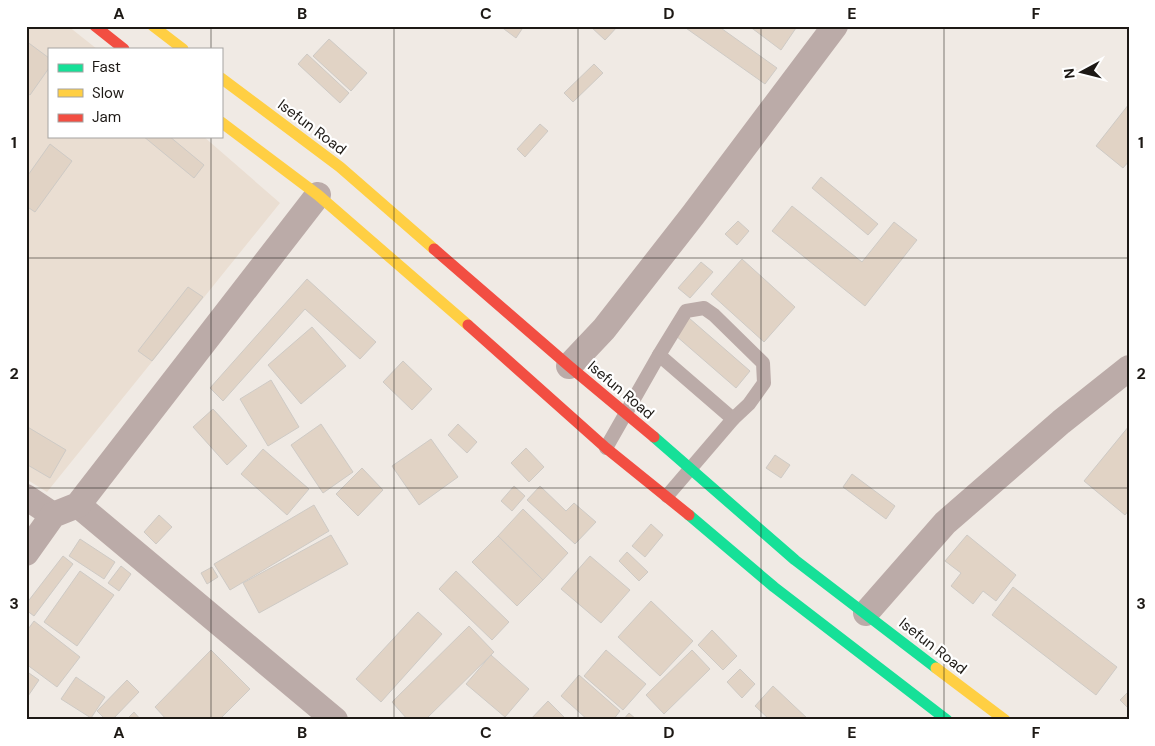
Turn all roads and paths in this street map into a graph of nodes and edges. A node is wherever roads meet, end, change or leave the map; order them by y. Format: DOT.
graph roads {
  1 [pos="95,26"];
  2 [pos="835,26"];
  3 [pos="123,48"];
  4 [pos="222,79"];
  5 [pos="222,123"];
  6 [pos="318,195"];
  7 [pos="659,355"];
  8 [pos="569,366"];
  9 [pos="1129,368"];
  10 [pos="626,412"];
  11 [pos="733,419"];
  12 [pos="606,448"];
  13 [pos="690,469"];
  14 [pos="667,496"];
  15 [pos="26,497"];
  16 [pos="78,505"];
  17 [pos="54,515"];
  18 [pos="26,553"];
  19 [pos="866,613"];
  20 [pos="335,720"];
  21 [pos="947,720"];
  22 [pos="1005,720"];
  1 -- 3 [label="street"];
  2 -- 8 [label="street"];
  4 -- 8 [label="street, Isefun Road"];
  5 -- 6 [label="street"];
  6 -- 12 [label="street"];
  6 -- 16 [label="street"];
  7 -- 10 [label="lane"];
  7 -- 11 [label="lane"];
  7 -- 11 [label="lane"];
  8 -- 10 [label="street, Isefun Road"];
  9 -- 19 [label="street"];
  10 -- 12 [label="lane"];
  10 -- 13 [label="street, Isefun Road"];
  11 -- 13 [label="lane"];
  12 -- 14 [label="street"];
  13 -- 14 [label="lane"];
  13 -- 19 [label="street, Isefun Road"];
  14 -- 21 [label="street"];
  15 -- 17 [label="street"];
  16 -- 17 [label="street"];
  16 -- 20 [label="street"];
  17 -- 18 [label="street"];
  19 -- 22 [label="street, Isefun Road"];
}
